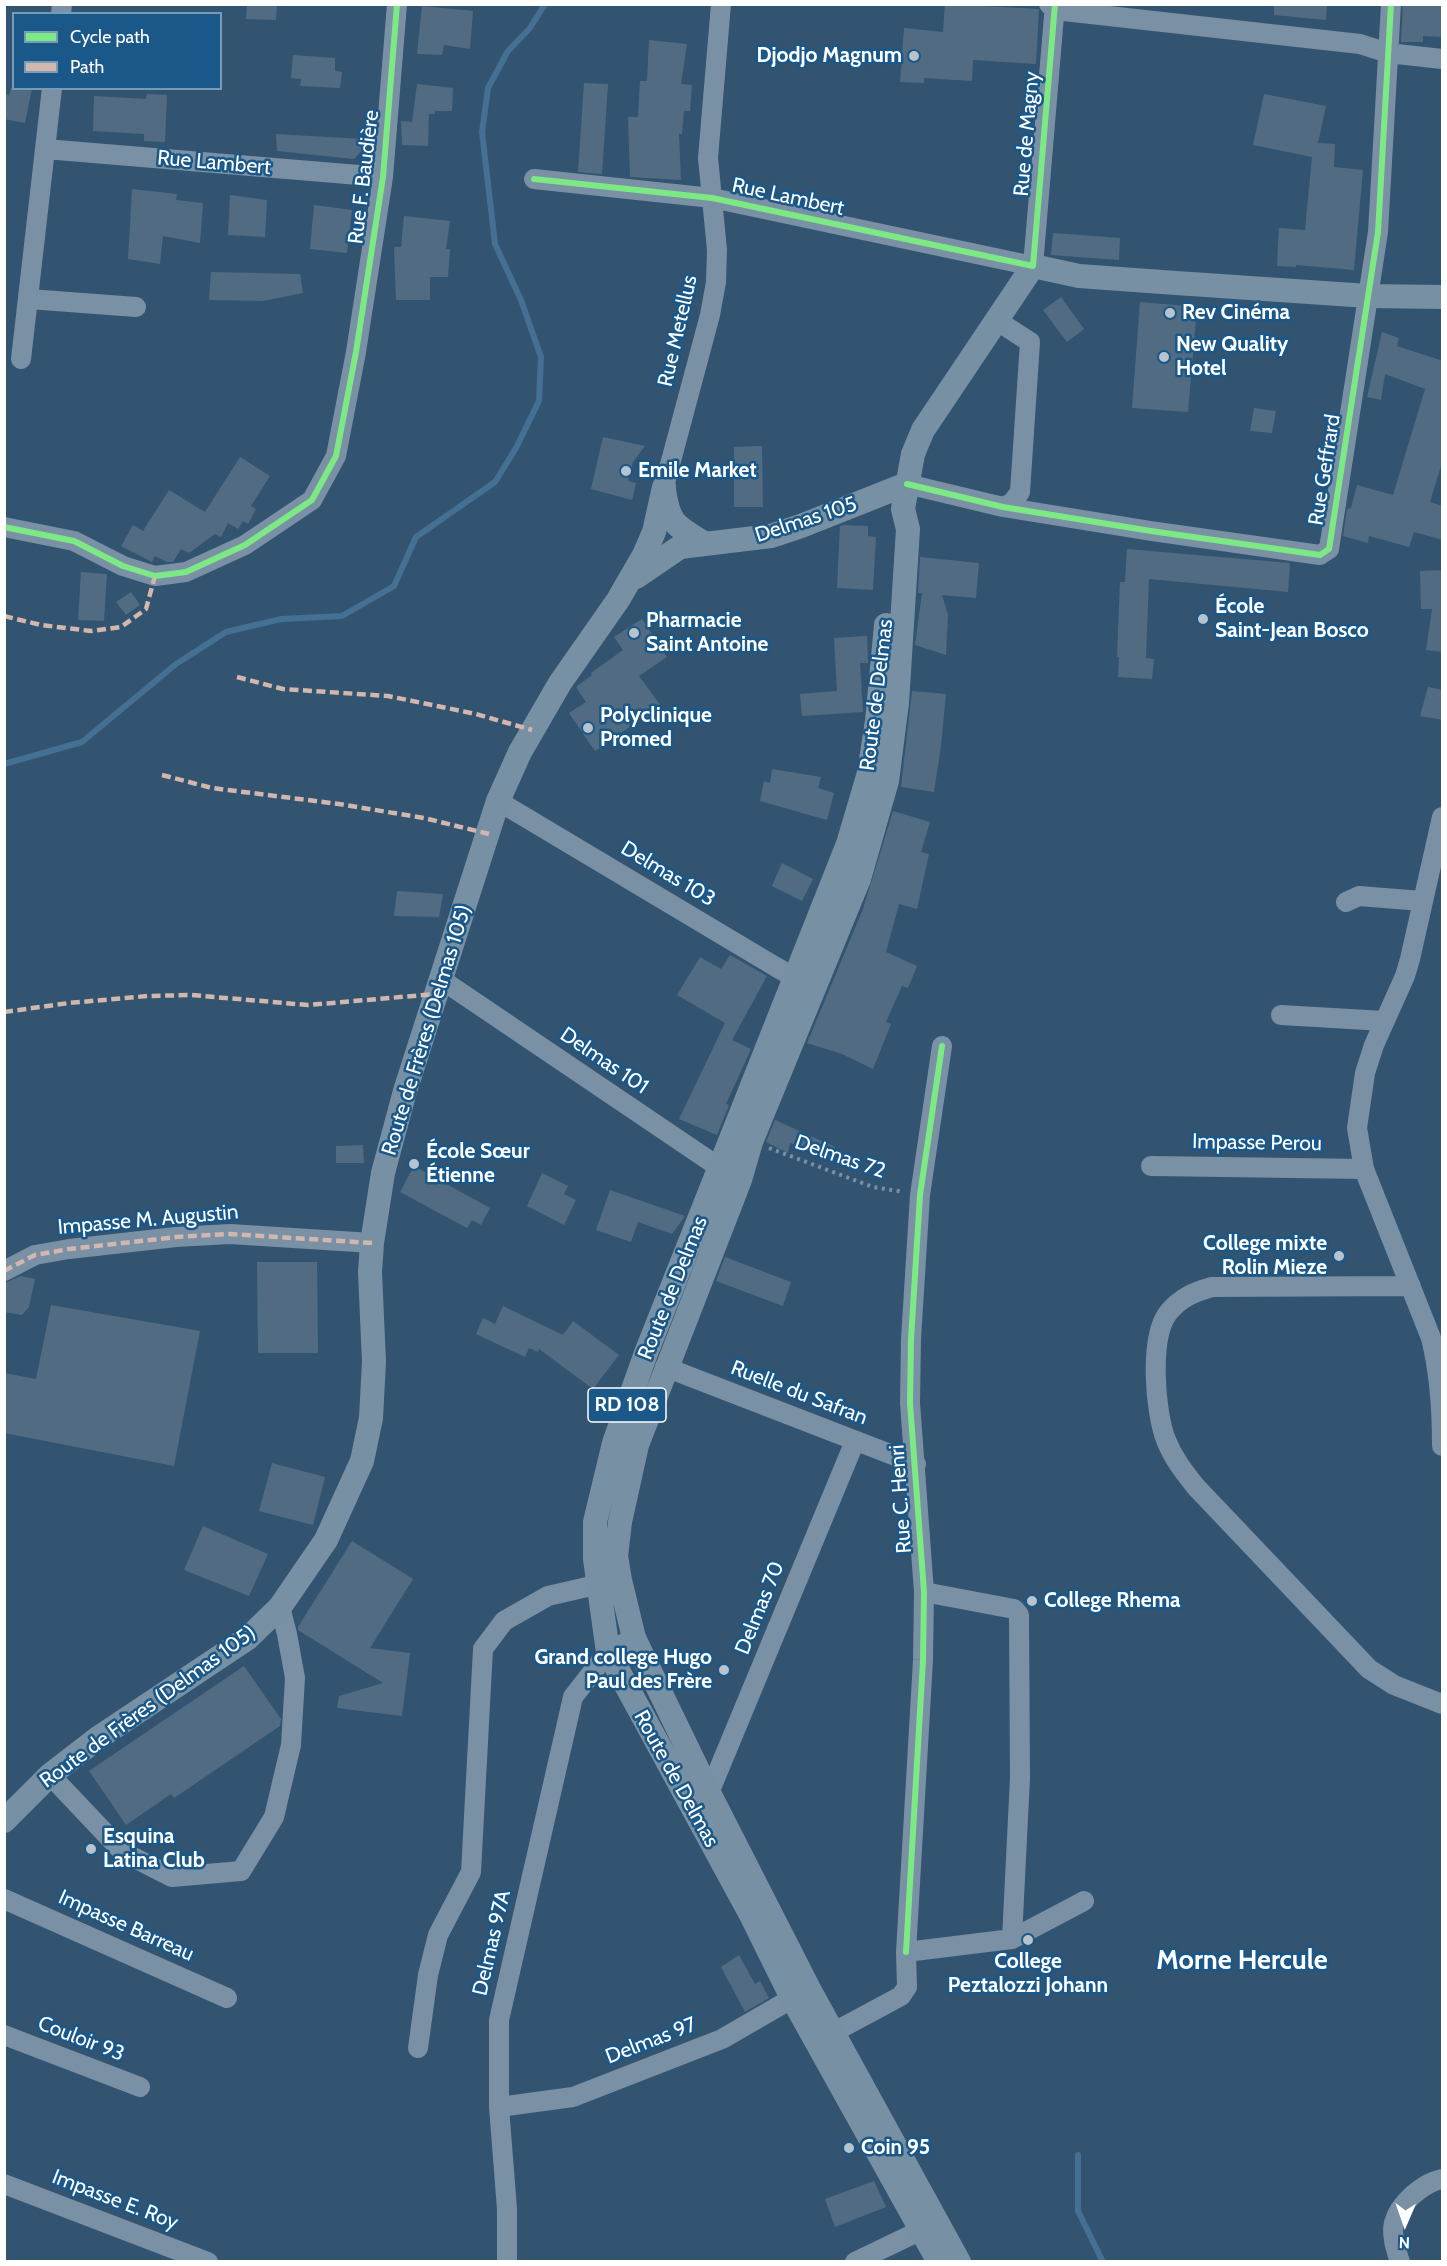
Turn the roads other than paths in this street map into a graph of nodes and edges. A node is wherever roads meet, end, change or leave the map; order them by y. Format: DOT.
graph roads {
  1 [pos="397,4"];
  2 [pos="721,4"];
  3 [pos="1391,4"];
  4 [pos="1053,6"];
  5 [pos="1388,53"];
  6 [pos="1443,59"];
  7 [pos="52,90"];
  8 [pos="45,150"];
  9 [pos="383,177"];
  10 [pos="534,179"];
  11 [pos="712,198"];
  12 [pos="1033,266"];
  13 [pos="1368,296"];
  14 [pos="1443,297"];
  15 [pos="29,298"];
  16 [pos="136,307"];
  17 [pos="996,320"];
  18 [pos="21,359"];
  19 [pos="907,484"];
  20 [pos="664,487"];
  21 [pos="1003,507"];
  22 [pos="4,527"];
  23 [pos="702,542"];
  24 [pos="628,583"];
  25 [pos="498,801"];
  26 [pos="1443,817"];
  27 [pos="1346,902"];
  28 [pos="1422,902"];
  29 [pos="442,980"];
  30 [pos="805,983"];
  31 [pos="1281,1015"];
  32 [pos="1384,1021"];
  33 [pos="942,1046"];
  34 [pos="1150,1166"];
  35 [pos="1364,1169"];
  36 [pos="730,1174"];
  37 [pos="372,1244"];
  38 [pos="4,1270"];
  39 [pos="1411,1286"];
  40 [pos="666,1367"];
  41 [pos="855,1441"];
  42 [pos="1443,1446"];
  43 [pos="916,1464"];
  44 [pos="608,1582"];
  45 [pos="924,1592"];
  46 [pos="280,1607"];
  47 [pos="634,1638"];
  48 [pos="608,1653"];
  49 [pos="1443,1704"];
  50 [pos="50,1775"];
  51 [pos="709,1793"];
  52 [pos="4,1821"];
  53 [pos="4,1899"];
  54 [pos="1084,1901"];
  55 [pos="1012,1939"];
  56 [pos="906,1952"];
  57 [pos="801,1993"];
  58 [pos="227,1998"];
  59 [pos="834,2032"];
  60 [pos="4,2035"];
  61 [pos="418,2048"];
  62 [pos="140,2087"];
  63 [pos="499,2107"];
  64 [pos="1443,2179"];
  65 [pos="4,2184"];
  66 [pos="930,2227"];
  67 [pos="208,2262"];
  68 [pos="507,2262"];
  69 [pos="855,2262"];
  70 [pos="939,2262"];
  71 [pos="959,2262"];
  72 [pos="1400,2262"];
  1 -- 9 [label="street, Rue F. Baudière"];
  2 -- 11 [label="street, Rue Metellus"];
  3 -- 5 [label="street, Rue Geffrard"];
  4 -- 5 [label="street"];
  4 -- 12 [label="street, Rue de Magny"];
  5 -- 6 [label="street"];
  5 -- 13 [label="street, Rue Geffrard"];
  7 -- 8 [label="street"];
  8 -- 9 [label="street, Rue Lambert"];
  8 -- 15 [label="street"];
  9 -- 22 [label="street, Rue F. Baudière"];
  10 -- 11 [label="street, Rue Lambert"];
  11 -- 12 [label="street, Rue Lambert"];
  11 -- 20 [label="street, Rue Metellus"];
  12 -- 13 [label="main road, Rue Lambert"];
  12 -- 17 [label="main road, Route de Delmas / RD 108"];
  13 -- 14 [label="main road, Rue Lambert"];
  13 -- 21 [label="street, Rue Geffrard"];
  15 -- 16 [label="street"];
  15 -- 18 [label="street"];
  17 -- 19 [label="main road, Route de Delmas / RD 108"];
  17 -- 21 [label="street"];
  19 -- 21 [label="street, Rue Geffrard"];
  19 -- 23 [label="main road, Delmas 105"];
  19 -- 30 [label="main road, Route de Delmas / RD 108"];
  20 -- 23 [label="main road"];
  20 -- 24 [label="main road, Route de Frères (Delmas 105)"];
  23 -- 24 [label="main road, Delmas 105"];
  24 -- 25 [label="main road, Route de Frères (Delmas 105)"];
  25 -- 29 [label="main road, Route de Frères (Delmas 105)"];
  25 -- 30 [label="street, Delmas 103"];
  26 -- 28 [label="street"];
  27 -- 28 [label="street"];
  28 -- 32 [label="street"];
  29 -- 36 [label="street, Delmas 101"];
  29 -- 37 [label="main road, Route de Frères (Delmas 105)"];
  30 -- 36 [label="main road, Route de Delmas / RD 108"];
  30 -- 36 [label="main road, Route de Delmas / RD 108"];
  31 -- 32 [label="street"];
  32 -- 35 [label="street"];
  33 -- 43 [label="street, Rue C. Henri"];
  34 -- 35 [label="street, Impasse Perou"];
  35 -- 39 [label="street"];
  36 -- 40 [label="main road, Route de Delmas / RD 108"];
  36 -- 44 [label="main road, Route de Delmas / RD 108"];
  37 -- 38 [label="street, Impasse M. Augustin"];
  37 -- 46 [label="main road, Route de Frères (Delmas 105)"];
  39 -- 42 [label="street"];
  39 -- 49 [label="street"];
  40 -- 41 [label="street, Ruelle du Safran"];
  40 -- 44 [label="main road, Route de Delmas / RD 108"];
  41 -- 43 [label="street, Ruelle du Safran"];
  41 -- 51 [label="street, Delmas 70"];
  43 -- 45 [label="street, Rue C. Henri"];
  44 -- 47 [label="main road, Route de Delmas / RD 108"];
  44 -- 48 [label="main road, Route de Delmas / RD 108"];
  44 -- 61 [label="street"];
  45 -- 55 [label="street"];
  45 -- 56 [label="street, Rue C. Henri"];
  46 -- 50 [label="main road, Route de Frères (Delmas 105)"];
  46 -- 50 [label="street"];
  47 -- 48 [label="street"];
  47 -- 51 [label="main road, Route de Delmas / RD 108"];
  48 -- 57 [label="main road, Route de Delmas / RD 108"];
  48 -- 63 [label="street, Delmas 97A"];
  50 -- 52 [label="main road, Route de Frères (Delmas 105)"];
  51 -- 57 [label="main road, Route de Delmas / RD 108"];
  53 -- 58 [label="street, Impasse Barreau"];
  54 -- 55 [label="street"];
  55 -- 56 [label="street"];
  56 -- 59 [label="street, Rue C. Henri"];
  57 -- 59 [label="main road, Route de Delmas / RD 108"];
  57 -- 63 [label="street, Delmas 97"];
  57 -- 66 [label="main road, Route de Delmas / RD 108"];
  59 -- 66 [label="main road, Route de Delmas / RD 108"];
  60 -- 62 [label="street, Couloir 93"];
  63 -- 68 [label="street, Delmas 97A"];
  64 -- 72 [label="street"];
  65 -- 67 [label="street, Impasse E. Roy"];
  66 -- 69 [label="street"];
  66 -- 70 [label="main road, Route de Delmas / RD 108"];
  66 -- 71 [label="main road, Route de Delmas / RD 108"];
}
